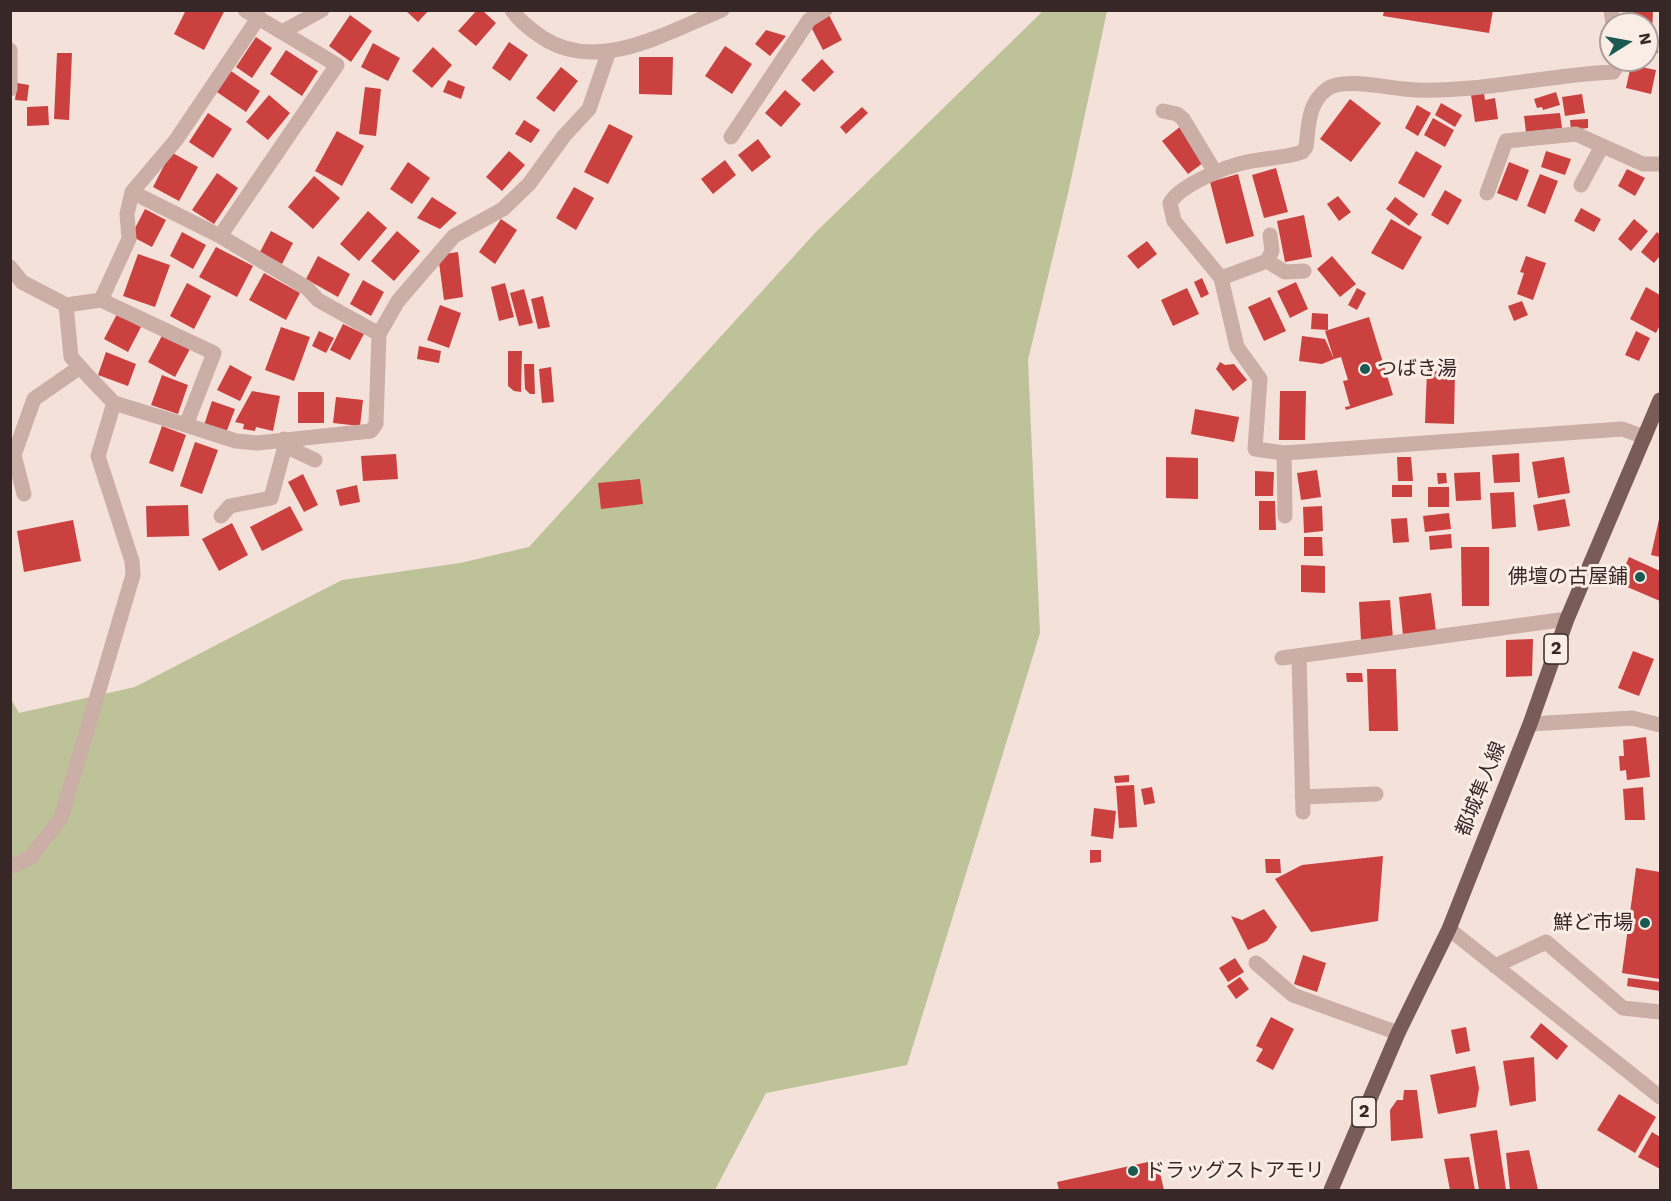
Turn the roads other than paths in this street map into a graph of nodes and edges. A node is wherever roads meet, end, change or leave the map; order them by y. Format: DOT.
graph roads {
  1 [pos="322,10"];
  2 [pos="512,10"];
  3 [pos="722,10"];
  4 [pos="825,10"];
  5 [pos="252,14"];
  6 [pos="282,32"];
  7 [pos="10,50"];
  8 [pos="609,51"];
  9 [pos="11,58"];
  10 [pos="1613,72"];
  11 [pos="10,89"];
  12 [pos="1163,111"];
  13 [pos="731,137"];
  14 [pos="1602,146"];
  15 [pos="1660,164"];
  16 [pos="1215,172"];
  17 [pos="1581,185"];
  18 [pos="132,192"];
  19 [pos="1487,192"];
  20 [pos="1270,235"];
  21 [pos="220,236"];
  22 [pos="1268,261"];
  23 [pos="10,267"];
  24 [pos="1304,271"];
  25 [pos="1221,278"];
  26 [pos="101,300"];
  27 [pos="66,305"];
  28 [pos="378,334"];
  29 [pos="80,367"];
  30 [pos="1660,400"];
  31 [pos="114,403"];
  32 [pos="186,425"];
  33 [pos="1644,437"];
  34 [pos="284,443"];
  35 [pos="1284,453"];
  36 [pos="315,460"];
  37 [pos="24,494"];
  38 [pos="221,516"];
  39 [pos="1285,516"];
  40 [pos="1567,619"];
  41 [pos="1299,656"];
  42 [pos="1282,658"];
  43 [pos="1530,724"];
  44 [pos="1660,725"];
  45 [pos="1376,795"];
  46 [pos="10,867"];
  47 [pos="1449,929"];
  48 [pos="1256,963"];
  49 [pos="1495,966"];
  50 [pos="1660,1012"];
  51 [pos="1398,1033"];
  52 [pos="1660,1097"];
  53 [pos="1331,1191"];
  1 -- 6 [label="street"];
  2 -- 8 [label="street"];
  3 -- 8 [label="street"];
  4 -- 13 [label="street"];
  5 -- 6 [label="street"];
  5 -- 18 [label="street"];
  6 -- 21 [label="street"];
  7 -- 9 [label="street"];
  8 -- 28 [label="street"];
  9 -- 11 [label="street"];
  10 -- 16 [label="street"];
  12 -- 16 [label="street"];
  14 -- 15 [label="street"];
  14 -- 17 [label="street"];
  14 -- 19 [label="street"];
  16 -- 25 [label="street"];
  18 -- 21 [label="street"];
  18 -- 26 [label="street"];
  20 -- 22 [label="street"];
  21 -- 28 [label="street"];
  22 -- 24 [label="street"];
  22 -- 25 [label="street"];
  23 -- 27 [label="street"];
  25 -- 35 [label="street"];
  26 -- 27 [label="street"];
  26 -- 32 [label="street"];
  27 -- 29 [label="street"];
  28 -- 34 [label="street"];
  29 -- 31 [label="street"];
  29 -- 37 [label="street"];
  30 -- 33 [label="main road, 都城隼人線 / 2"];
  31 -- 32 [label="street"];
  31 -- 46 [label="street"];
  32 -- 34 [label="street"];
  33 -- 35 [label="street"];
  33 -- 40 [label="main road, 都城隼人線 / 2"];
  34 -- 36 [label="street"];
  34 -- 38 [label="street"];
  35 -- 39 [label="street"];
  40 -- 41 [label="street"];
  40 -- 43 [label="main road, 都城隼人線 / 2"];
  41 -- 42 [label="street"];
  41 -- 45 [label="street"];
  43 -- 44 [label="street"];
  43 -- 47 [label="main road, 都城隼人線 / 2"];
  47 -- 49 [label="street"];
  47 -- 51 [label="main road, 都城隼人線 / 2"];
  48 -- 51 [label="street"];
  49 -- 50 [label="street"];
  49 -- 52 [label="street"];
  51 -- 53 [label="main road, 都城隼人線 / 2"];
}
